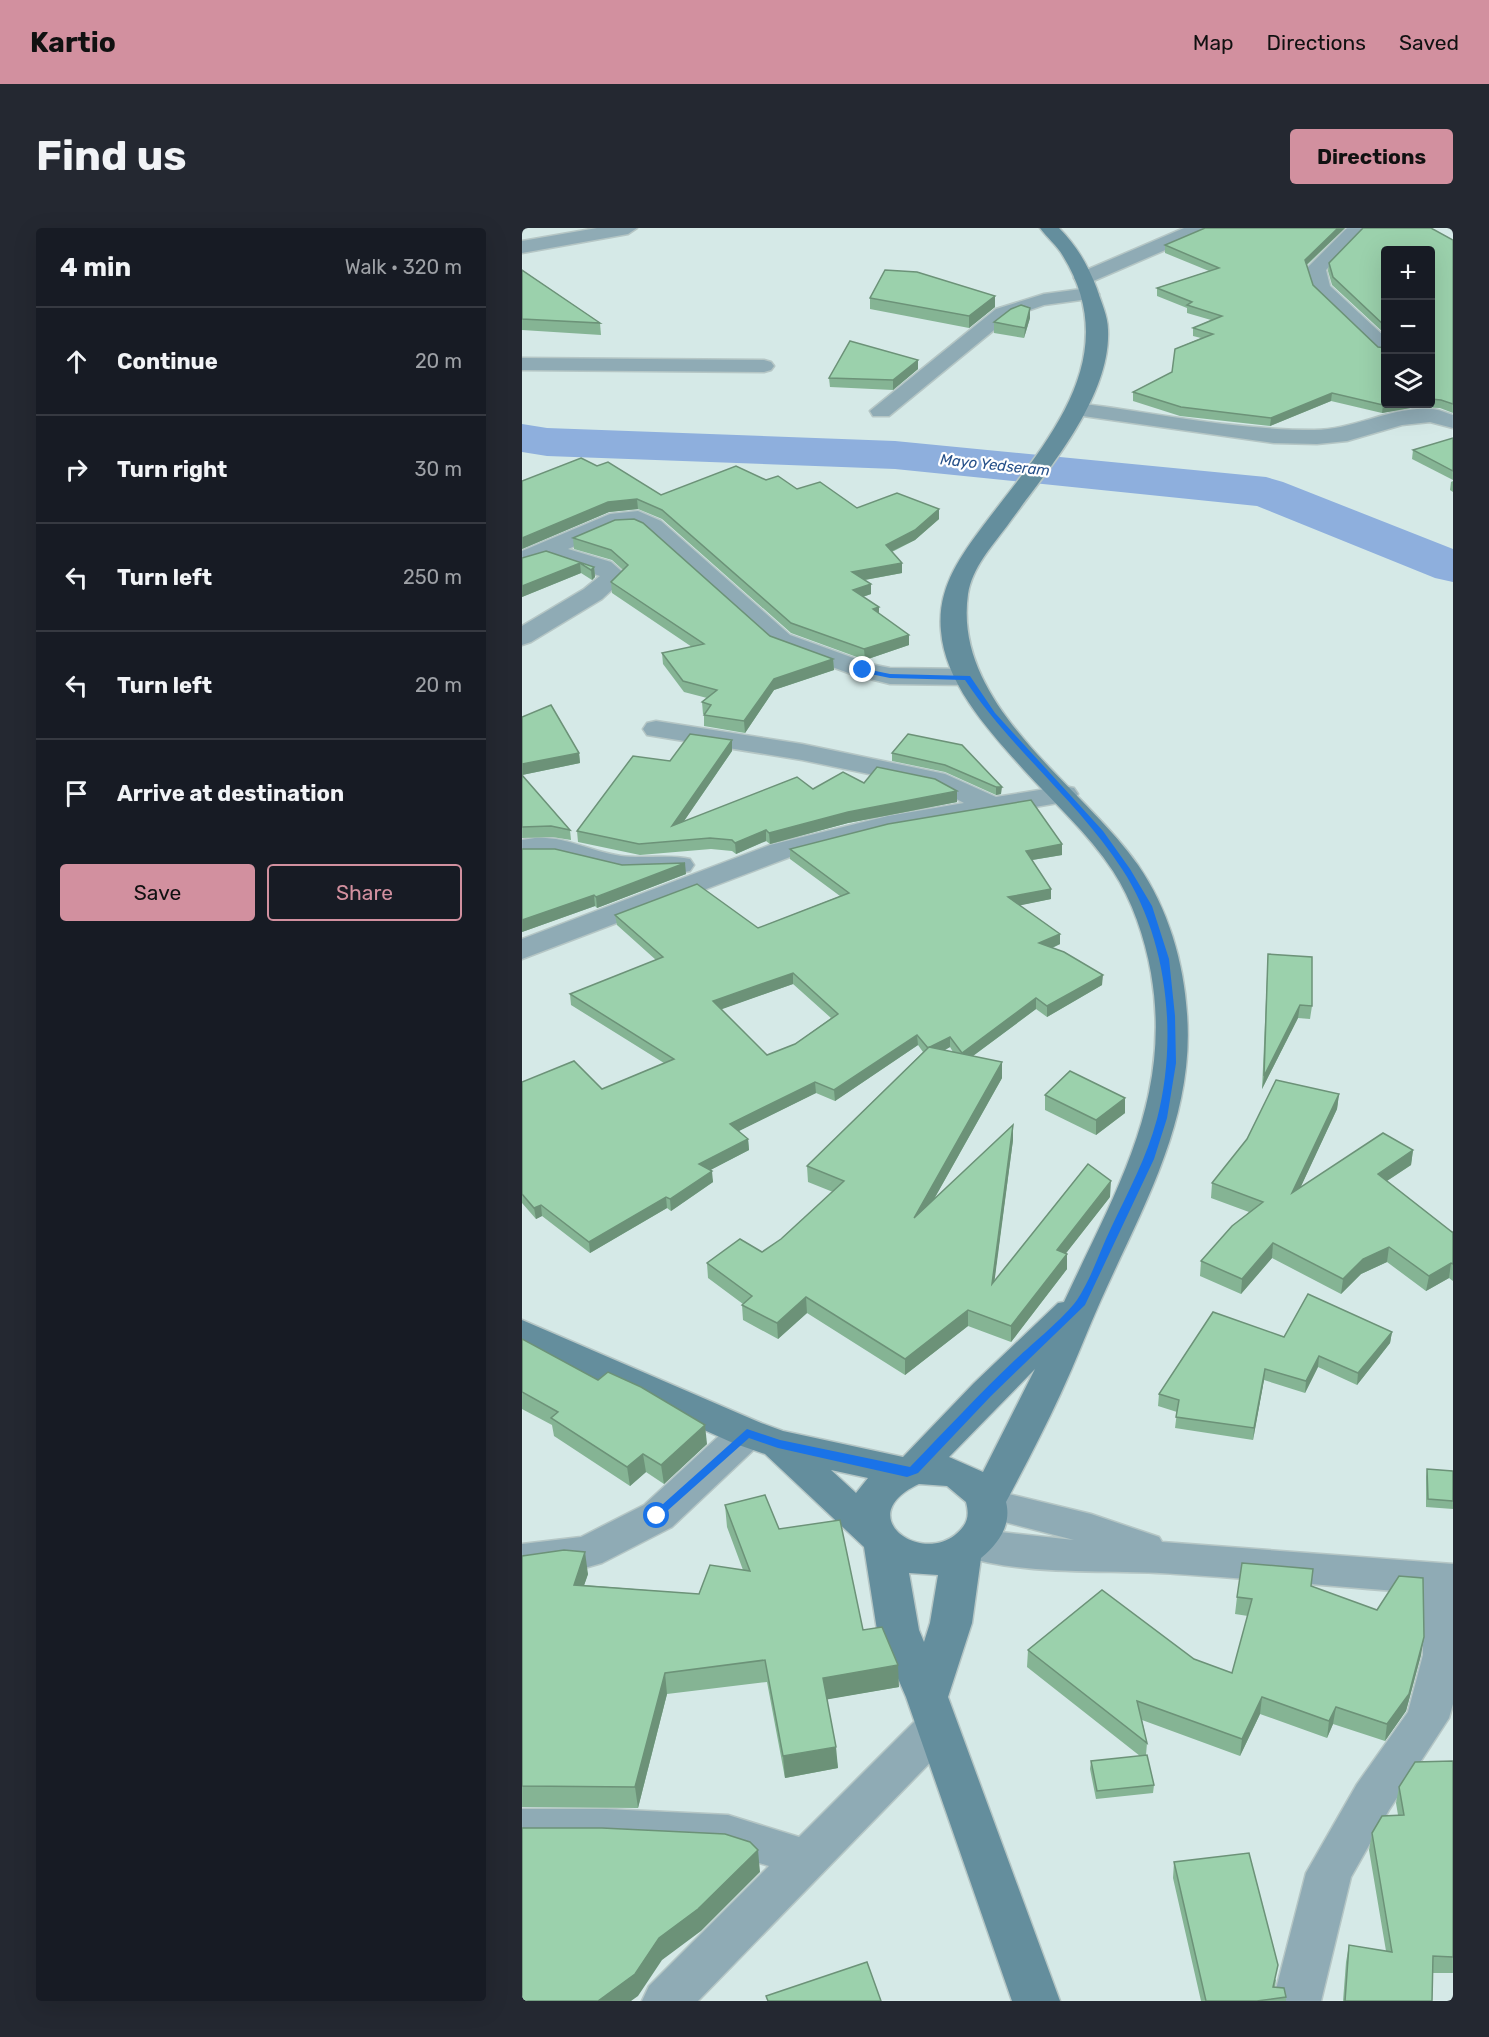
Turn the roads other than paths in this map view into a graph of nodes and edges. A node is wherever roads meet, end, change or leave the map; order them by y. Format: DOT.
graph roads {
  1 [pos="628,228"];
  2 [pos="1049,228"];
  3 [pos="1200,228"];
  4 [pos="1358,228"];
  5 [pos="522,247"];
  6 [pos="1086,286"];
  7 [pos="1381,344"];
  8 [pos="522,364"];
  9 [pos="764,366"];
  10 [pos="1077,409"];
  11 [pos="1427,409"];
  12 [pos="881,411"];
  13 [pos="1453,422"];
  14 [pos="547,550"];
  15 [pos="522,560"];
  16 [pos="522,638"];
  17 [pos="968,677"];
  18 [pos="657,729"];
  19 [pos="1064,794"];
  20 [pos="991,806"];
  21 [pos="522,849"];
  22 [pos="780,851"];
  23 [pos="522,950"];
  24 [pos="1081,1303"];
  25 [pos="522,1333"];
  26 [pos="763,1439"];
  27 [pos="910,1472"];
  28 [pos="988,1502"];
  29 [pos="879,1538"];
  30 [pos="968,1548"];
  31 [pos="1175,1558"];
  32 [pos="522,1560"];
  33 [pos="1448,1579"];
  34 [pos="932,1713"];
  35 [pos="522,1828"];
  36 [pos="808,1859"];
  37 [pos="666,2001"];
  38 [pos="1036,2001"];
  39 [pos="1297,2001"];
  1 -- 5 [label="street"];
  2 -- 6 [label="street"];
  3 -- 6 [label="street"];
  4 -- 7 [label="street"];
  6 -- 10 [label="street"];
  6 -- 12 [label="street"];
  8 -- 9 [label="street"];
  10 -- 11 [label="street"];
  10 -- 17 [label="street"];
  11 -- 13 [label="street"];
  14 -- 15 [label="street"];
  14 -- 16 [label="street"];
  14 -- 17 [label="street"];
  17 -- 19 [label="street"];
  18 -- 20 [label="street"];
  19 -- 20 [label="street"];
  19 -- 24 [label="street"];
  20 -- 22 [label="street"];
  21 -- 22 [label="street"];
  22 -- 23 [label="street"];
  24 -- 27 [label="street"];
  24 -- 28 [label="street"];
  25 -- 26 [label="street"];
  26 -- 27 [label="street"];
  26 -- 29 [label="street"];
  26 -- 32 [label="street"];
  27 -- 28 [label="street"];
  27 -- 29 [label="street"];
  28 -- 30 [label="street"];
  28 -- 31 [label="street"];
  29 -- 30 [label="street"];
  29 -- 34 [label="street"];
  30 -- 31 [label="street"];
  30 -- 34 [label="street"];
  31 -- 33 [label="street"];
  33 -- 39 [label="street"];
  34 -- 36 [label="street"];
  34 -- 38 [label="street"];
  35 -- 36 [label="street"];
  36 -- 37 [label="street"];
}
